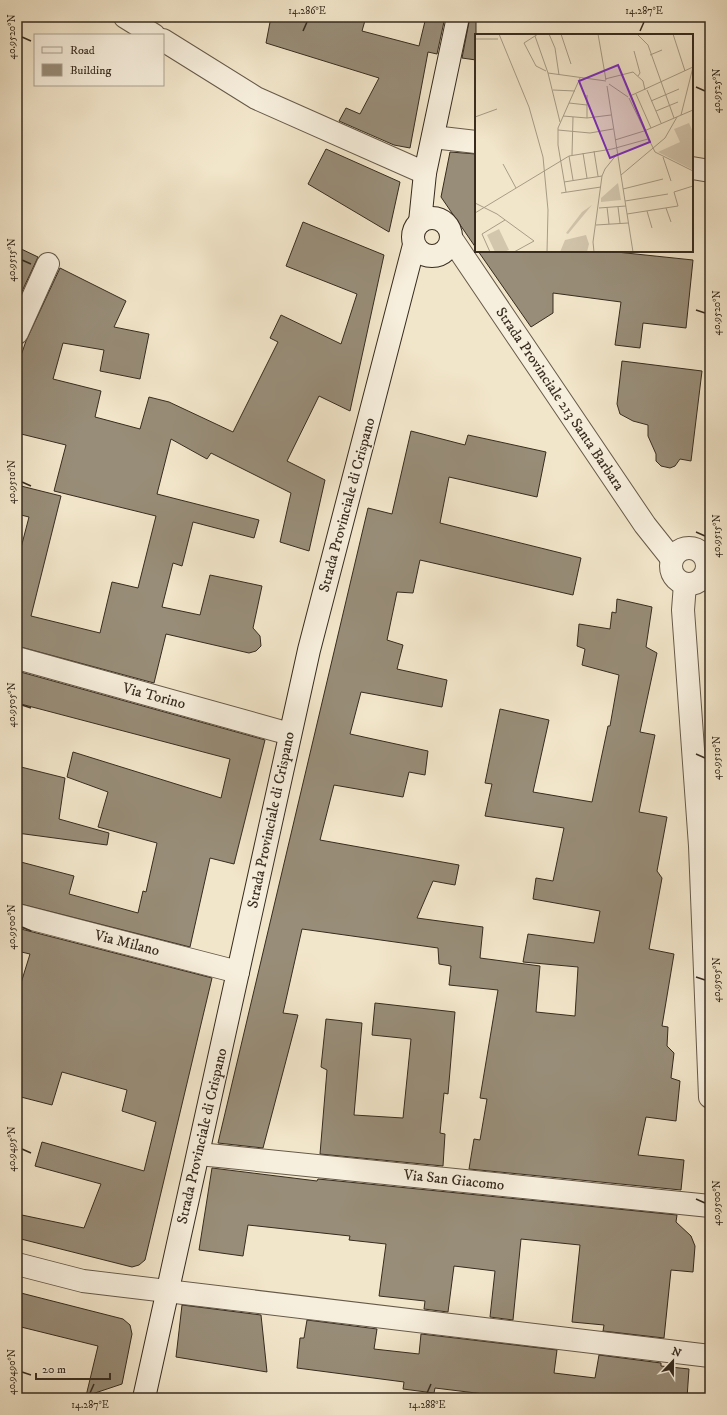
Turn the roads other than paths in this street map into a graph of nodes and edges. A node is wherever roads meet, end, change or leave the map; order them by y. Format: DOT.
graph roads {
  1 [pos="125,17"];
  2 [pos="458,17"];
  3 [pos="152,34"];
  4 [pos="164,41"];
  5 [pos="432,137"];
  6 [pos="475,142"];
  7 [pos="693,168"];
  8 [pos="710,170"];
  9 [pos="425,173"];
  10 [pos="420,222"];
  11 [pos="450,238"];
  12 [pos="414,245"];
  13 [pos="48,264"];
  14 [pos="17,333"];
  15 [pos="672,559"];
  16 [pos="709,565"];
  17 [pos="684,584"];
  18 [pos="17,658"];
  19 [pos="290,734"];
  20 [pos="17,915"];
  21 [pos="238,972"];
  22 [pos="710,1097"];
  23 [pos="199,1154"];
  24 [pos="710,1206"];
  25 [pos="17,1264"];
  26 [pos="166,1290"];
  27 [pos="710,1356"];
  28 [pos="144,1398"];
  1 -- 3 [label="street"];
  2 -- 5 [label="street"];
  4 -- 9 [label="street"];
  5 -- 6 [label="street"];
  5 -- 9 [label="street"];
  7 -- 8 [label="street"];
  9 -- 10 [label="street"];
  10 -- 11 [label="street"];
  10 -- 12 [label="street"];
  11 -- 12 [label="street"];
  11 -- 15 [label="street, Strada Provinciale 213 Santa Barbara"];
  12 -- 19 [label="street, Strada Provinciale di Crispano"];
  13 -- 14 [label="street"];
  15 -- 16 [label="street"];
  15 -- 17 [label="street, Strada Provinciale 213 Santa Barbara"];
  16 -- 17 [label="street"];
  17 -- 22 [label="street"];
  18 -- 19 [label="street, Via Torino"];
  19 -- 21 [label="street, Strada Provinciale di Crispano"];
  20 -- 21 [label="street, Via Milano"];
  21 -- 23 [label="street, Strada Provinciale di Crispano"];
  23 -- 24 [label="street, Via San Giacomo"];
  23 -- 26 [label="street, Strada Provinciale di Crispano"];
  25 -- 26 [label="street"];
  26 -- 27 [label="street"];
  26 -- 28 [label="street, Strada Provinciale di Crispano"];
}
